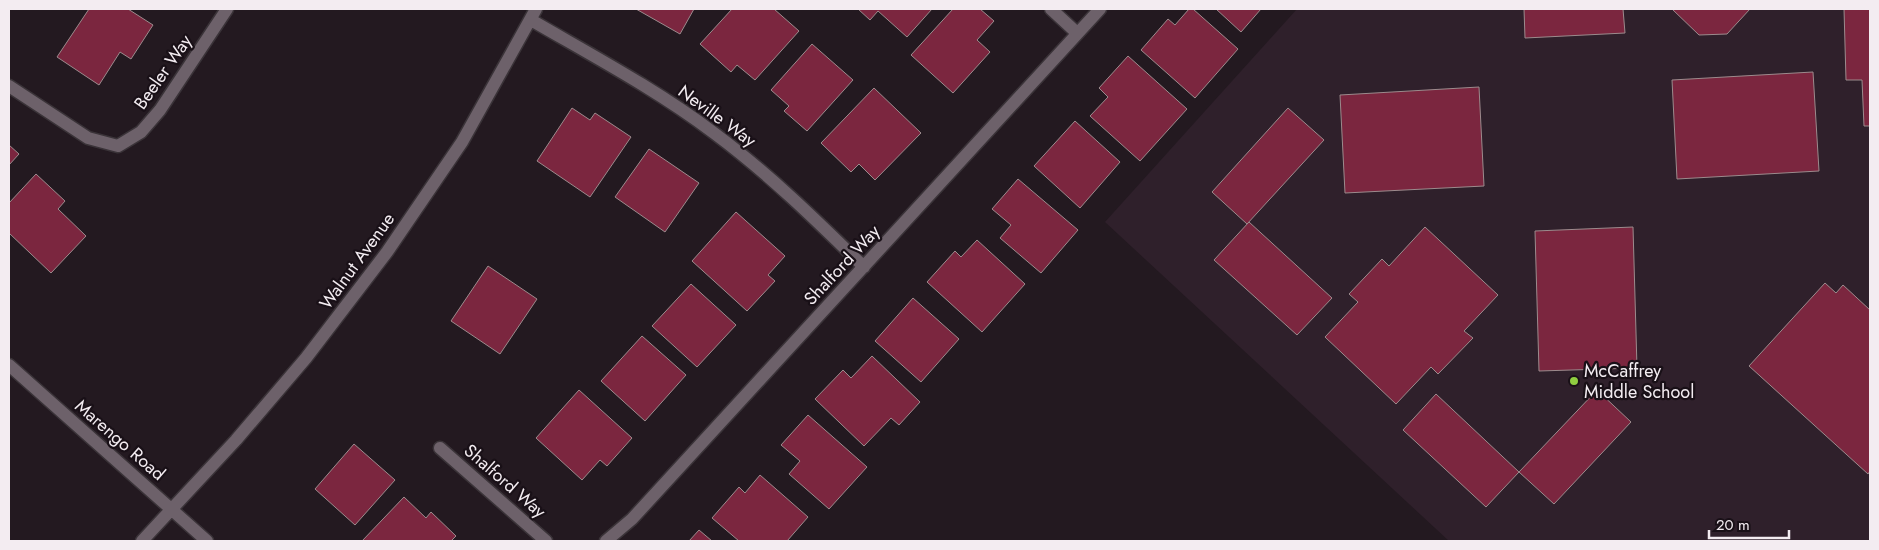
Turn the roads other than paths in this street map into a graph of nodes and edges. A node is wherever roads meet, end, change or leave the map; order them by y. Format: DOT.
graph roads {
  1 [pos="227,9"];
  2 [pos="1051,9"];
  3 [pos="1100,9"];
  4 [pos="534,15"];
  5 [pos="1077,33"];
  6 [pos="9,86"];
  7 [pos="864,267"];
  8 [pos="9,366"];
  9 [pos="440,448"];
  10 [pos="173,510"];
  11 [pos="142,541"];
  12 [pos="206,541"];
  13 [pos="546,541"];
  14 [pos="606,541"];
  1 -- 6 [label="street, Beeler Way"];
  2 -- 5 [label="street"];
  3 -- 5 [label="street, Shalford Way"];
  4 -- 7 [label="street, Neville Way"];
  4 -- 10 [label="street, Walnut Avenue"];
  5 -- 7 [label="street, Shalford Way"];
  7 -- 14 [label="street, Shalford Way"];
  8 -- 10 [label="street, Marengo Road"];
  9 -- 13 [label="street, Shalford Way"];
  10 -- 11 [label="street, Walnut Avenue"];
  10 -- 12 [label="street, Marengo Road"];
}
